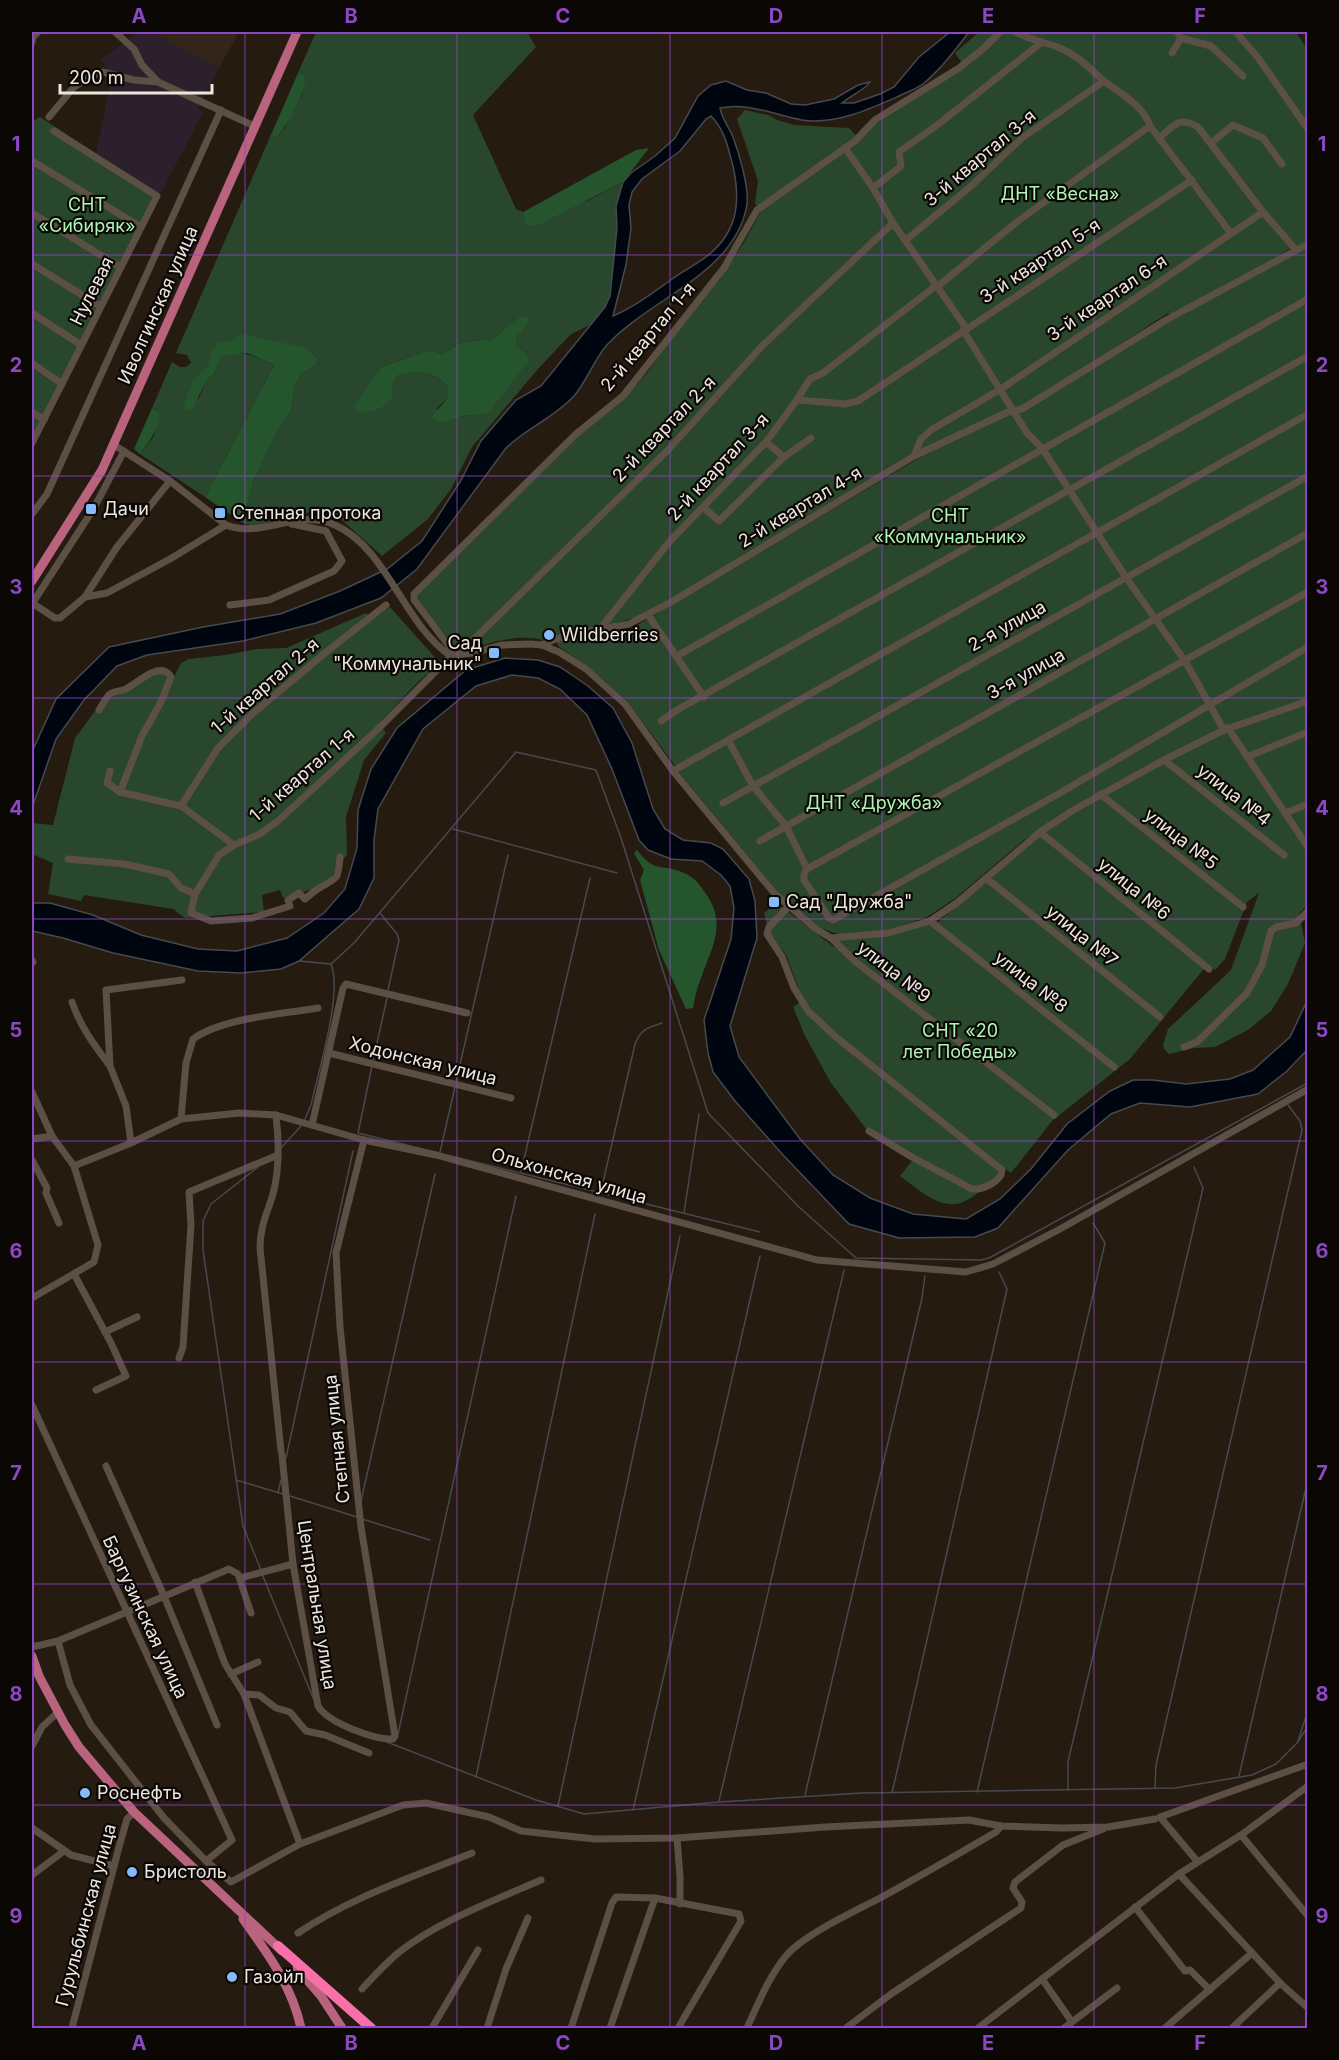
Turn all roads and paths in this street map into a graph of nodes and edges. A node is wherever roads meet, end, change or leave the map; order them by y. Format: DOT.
graph roads {
  1 [pos="38,32"];
  2 [pos="115,32"];
  3 [pos="290,32"];
  4 [pos="297,32"];
  5 [pos="1000,32"];
  6 [pos="1016,32"];
  7 [pos="1236,32"];
  8 [pos="1179,35"];
  9 [pos="32,42"];
  10 [pos="1042,42"];
  11 [pos="1172,53"];
  12 [pos="1244,76"];
  13 [pos="1104,81"];
  14 [pos="158,82"];
  15 [pos="221,110"];
  16 [pos="49,117"];
  17 [pos="250,124"];
  18 [pos="1150,126"];
  19 [pos="1308,129"];
  20 [pos="54,131"];
  21 [pos="1159,138"];
  22 [pos="1211,143"];
  23 [pos="845,148"];
  24 [pos="32,161"];
  25 [pos="1282,164"];
  26 [pos="1192,180"];
  27 [pos="873,188"];
  28 [pos="1263,212"];
  29 [pos="32,213"];
  30 [pos="893,223"];
  31 [pos="141,227"];
  32 [pos="1230,232"];
  33 [pos="906,240"];
  34 [pos="1308,244"];
  35 [pos="1296,250"];
  36 [pos="32,264"];
  37 [pos="120,267"];
  38 [pos="935,287"];
  39 [pos="1308,299"];
  40 [pos="100,306"];
  41 [pos="32,313"];
  42 [pos="964,329"];
  43 [pos="81,345"];
  44 [pos="1308,356"];
  45 [pos="32,363"];
  46 [pos="62,384"];
  47 [pos="1001,389"];
  48 [pos="799,400"];
  49 [pos="32,412"];
  50 [pos="1013,412"];
  51 [pos="1308,414"];
  52 [pos="44,420"];
  53 [pos="811,438"];
  54 [pos="766,442"];
  55 [pos="32,443"];
  56 [pos="114,445"];
  57 [pos="1042,448"];
  58 [pos="124,451"];
  59 [pos="914,456"];
  60 [pos="784,457"];
  61 [pos="1308,476"];
  62 [pos="170,481"];
  63 [pos="1070,490"];
  64 [pos="704,508"];
  65 [pos="32,514"];
  66 [pos="287,522"];
  67 [pos="226,525"];
  68 [pos="1098,533"];
  69 [pos="1308,533"];
  70 [pos="32,572"];
  71 [pos="1125,576"];
  72 [pos="32,581"];
  73 [pos="1308,592"];
  74 [pos="85,597"];
  75 [pos="32,604"];
  76 [pos="230,605"];
  77 [pos="386,605"];
  78 [pos="648,615"];
  79 [pos="1154,619"];
  80 [pos="600,628"];
  81 [pos="542,645"];
  82 [pos="1308,647"];
  83 [pos="454,656"];
  84 [pos="676,656"];
  85 [pos="1185,661"];
  86 [pos="704,697"];
  87 [pos="1308,701"];
  88 [pos="1209,704"];
  89 [pos="99,710"];
  90 [pos="661,722"];
  91 [pos="1226,729"];
  92 [pos="1308,732"];
  93 [pos="728,740"];
  94 [pos="1247,757"];
  95 [pos="1164,760"];
  96 [pos="110,771"];
  97 [pos="673,771"];
  98 [pos="753,786"];
  99 [pos="120,792"];
  100 [pos="1100,794"];
  101 [pos="723,803"];
  102 [pos="1308,804"];
  103 [pos="181,806"];
  104 [pos="1285,813"];
  105 [pos="786,826"];
  106 [pos="1040,832"];
  107 [pos="760,842"];
  108 [pos="234,845"];
  109 [pos="1308,847"];
  110 [pos="1284,855"];
  111 [pos="340,857"];
  112 [pos="68,859"];
  113 [pos="807,869"];
  114 [pos="986,878"];
  115 [pos="195,894"];
  116 [pos="788,907"];
  117 [pos="1243,908"];
  118 [pos="1308,911"];
  119 [pos="930,921"];
  120 [pos="831,938"];
  121 [pos="1209,969"];
  122 [pos="182,980"];
  123 [pos="72,1002"];
  124 [pos="318,1008"];
  125 [pos="467,1013"];
  126 [pos="1160,1017"];
  127 [pos="1185,1047"];
  128 [pos="328,1053"];
  129 [pos="110,1066"];
  130 [pos="1114,1067"];
  131 [pos="1308,1089"];
  132 [pos="32,1092"];
  133 [pos="511,1098"];
  134 [pos="276,1115"];
  135 [pos="1054,1115"];
  136 [pos="181,1119"];
  137 [pos="312,1125"];
  138 [pos="869,1131"];
  139 [pos="52,1136"];
  140 [pos="32,1139"];
  141 [pos="364,1140"];
  142 [pos="131,1143"];
  143 [pos="279,1155"];
  144 [pos="32,1160"];
  145 [pos="74,1166"];
  146 [pos="59,1223"];
  147 [pos="74,1274"];
  148 [pos="32,1298"];
  149 [pos="137,1317"];
  150 [pos="105,1332"];
  151 [pos="179,1358"];
  152 [pos="96,1390"];
  153 [pos="32,1405"];
  154 [pos="106,1466"];
  155 [pos="293,1564"];
  156 [pos="240,1578"];
  157 [pos="195,1582"];
  158 [pos="164,1596"];
  159 [pos="126,1613"];
  160 [pos="251,1613"];
  161 [pos="58,1641"];
  162 [pos="32,1647"];
  163 [pos="32,1656"];
  164 [pos="258,1662"];
  165 [pos="231,1674"];
  166 [pos="244,1694"];
  167 [pos="57,1713"];
  168 [pos="217,1725"];
  169 [pos="395,1736"];
  170 [pos="32,1746"];
  171 [pos="369,1753"];
  172 [pos="1308,1764"];
  173 [pos="1308,1786"];
  174 [pos="134,1812"];
  175 [pos="1155,1819"];
  176 [pos="1001,1826"];
  177 [pos="1108,1827"];
  178 [pos="32,1828"];
  179 [pos="1241,1835"];
  180 [pos="677,1838"];
  181 [pos="300,1844"];
  182 [pos="64,1851"];
  183 [pos="472,1853"];
  184 [pos="206,1861"];
  185 [pos="1197,1861"];
  186 [pos="114,1866"];
  187 [pos="1179,1874"];
  188 [pos="32,1875"];
  189 [pos="541,1880"];
  190 [pos="655,1898"];
  191 [pos="230,1900"];
  192 [pos="680,1904"];
  193 [pos="1135,1907"];
  194 [pos="1308,1916"];
  195 [pos="528,1918"];
  196 [pos="298,1933"];
  197 [pos="278,1946"];
  198 [pos="478,1950"];
  199 [pos="1252,1953"];
  200 [pos="1042,1979"];
  201 [pos="1280,1983"];
  202 [pos="1117,1988"];
  203 [pos="362,1989"];
  204 [pos="1210,1990"];
  205 [pos="1308,2008"];
  206 [pos="1072,2022"];
  207 [pos="72,2028"];
  208 [pos="301,2028"];
  209 [pos="342,2028"];
  210 [pos="371,2028"];
  211 [pos="432,2028"];
  212 [pos="487,2028"];
  213 [pos="571,2028"];
  214 [pos="610,2028"];
  215 [pos="678,2028"];
  216 [pos="747,2028"];
  217 [pos="846,2028"];
  218 [pos="978,2028"];
  219 [pos="1064,2028"];
  220 [pos="1165,2028"];
  221 [pos="1232,2028"];
  1 -- 9 [label="street"];
  2 -- 14 [label="street"];
  3 -- 17 [label="main road, Иволгинская улица"];
  4 -- 56 [label="main road, Иволгинская улица"];
  5 -- 23 [label="street, 2-й квартал 1-я"];
  6 -- 10 [label="street"];
  7 -- 19 [label="street"];
  8 -- 11 [label="street"];
  8 -- 12 [label="street"];
  10 -- 13 [label="street"];
  10 -- 27 [label="street"];
  13 -- 18 [label="street"];
  13 -- 33 [label="street, 3-й квартал 3-я"];
  14 -- 15 [label="street"];
  14 -- 16 [label="street"];
  15 -- 17 [label="street"];
  15 -- 65 [label="street"];
  17 -- 70 [label="main road, Иволгинская улица"];
  18 -- 21 [label="street"];
  18 -- 38 [label="street, 2-й квартал 3-я"];
  20 -- 31 [label="street, Нулевая"];
  21 -- 22 [label="street"];
  21 -- 26 [label="street"];
  22 -- 25 [label="street"];
  22 -- 28 [label="street"];
  23 -- 27 [label="street"];
  23 -- 83 [label="street, 2-й квартал 1-я"];
  24 -- 31 [label="street"];
  26 -- 32 [label="street"];
  26 -- 42 [label="street, 3-й квартал 5-я"];
  27 -- 30 [label="street"];
  28 -- 32 [label="street, 3-й квартал 6-я"];
  28 -- 35 [label="street"];
  29 -- 37 [label="street"];
  30 -- 33 [label="street"];
  30 -- 83 [label="street, 2-й квартал 2-я"];
  31 -- 37 [label="street, Нулевая"];
  32 -- 47 [label="street, 3-й квартал 6-я"];
  33 -- 38 [label="street"];
  34 -- 35 [label="street"];
  35 -- 50 [label="street"];
  36 -- 40 [label="street"];
  37 -- 40 [label="street, Нулевая"];
  38 -- 42 [label="street"];
  38 -- 54 [label="street, 2-й квартал 3-я"];
  39 -- 57 [label="street"];
  40 -- 43 [label="street, Нулевая"];
  41 -- 43 [label="street"];
  42 -- 47 [label="street"];
  42 -- 48 [label="street"];
  43 -- 46 [label="street, Нулевая"];
  44 -- 63 [label="street"];
  45 -- 46 [label="street"];
  46 -- 52 [label="street, Нулевая"];
  47 -- 50 [label="street"];
  47 -- 59 [label="street, 2-й квартал 4-я"];
  49 -- 52 [label="street"];
  50 -- 57 [label="street"];
  50 -- 59 [label="street"];
  51 -- 68 [label="street"];
  52 -- 55 [label="street, Нулевая"];
  53 -- 60 [label="street, 2-й квартал 3-я"];
  54 -- 60 [label="street"];
  54 -- 80 [label="street, 2-й квартал 3-я"];
  56 -- 58 [label="street"];
  56 -- 72 [label="main road, Иволгинская улица"];
  57 -- 63 [label="street"];
  57 -- 84 [label="street"];
  58 -- 62 [label="street"];
  58 -- 75 [label="street"];
  59 -- 78 [label="street, 2-й квартал 4-я"];
  60 -- 64 [label="street, 2-й квартал 3-я"];
  61 -- 71 [label="street, 2-я улица"];
  62 -- 67 [label="street"];
  62 -- 74 [label="street"];
  63 -- 68 [label="street"];
  63 -- 86 [label="street"];
  66 -- 67 [label="street"];
  66 -- 76 [label="street"];
  66 -- 83 [label="street"];
  67 -- 74 [label="street"];
  68 -- 71 [label="street"];
  68 -- 93 [label="street"];
  69 -- 79 [label="street, 3-я улица"];
  71 -- 79 [label="street"];
  71 -- 98 [label="street, 2-я улица"];
  73 -- 85 [label="street"];
  74 -- 75 [label="street"];
  77 -- 103 [label="street, 1-й квартал 2-я"];
  78 -- 80 [label="street, 2-й квартал 4-я"];
  78 -- 84 [label="street"];
  79 -- 85 [label="street"];
  79 -- 105 [label="street, 3-я улица"];
  80 -- 81 [label="street"];
  81 -- 83 [label="street"];
  81 -- 97 [label="street, улица №9"];
  82 -- 88 [label="street"];
  83 -- 108 [label="street, 1-й квартал 1-я"];
  84 -- 86 [label="street"];
  85 -- 88 [label="street"];
  85 -- 113 [label="street"];
  86 -- 90 [label="street"];
  87 -- 91 [label="street"];
  88 -- 91 [label="street"];
  88 -- 113 [label="street"];
  89 -- 99 [label="street"];
  91 -- 94 [label="street"];
  91 -- 95 [label="street"];
  92 -- 94 [label="street"];
  93 -- 97 [label="street"];
  93 -- 98 [label="street"];
  94 -- 104 [label="street"];
  95 -- 100 [label="street"];
  95 -- 110 [label="street, улица №4"];
  96 -- 99 [label="street"];
  97 -- 116 [label="street, улица №9"];
  98 -- 101 [label="street, 2-я улица"];
  98 -- 105 [label="street"];
  99 -- 103 [label="street"];
  100 -- 106 [label="street"];
  100 -- 117 [label="street, улица №5"];
  102 -- 104 [label="street"];
  103 -- 108 [label="street"];
  104 -- 109 [label="street"];
  105 -- 107 [label="street, 3-я улица"];
  105 -- 113 [label="street"];
  106 -- 114 [label="street"];
  106 -- 121 [label="street, улица №6"];
  108 -- 115 [label="street, 1-й квартал 1-я"];
  111 -- 115 [label="street"];
  112 -- 115 [label="street"];
  114 -- 119 [label="street"];
  114 -- 126 [label="street, улица №7"];
  116 -- 120 [label="street, улица №9"];
  116 -- 138 [label="street"];
  118 -- 127 [label="street"];
  119 -- 120 [label="street"];
  119 -- 130 [label="street, улица №8"];
  120 -- 135 [label="street, улица №9"];
  122 -- 129 [label="street"];
  123 -- 129 [label="street"];
  124 -- 136 [label="street"];
  125 -- 128 [label="street"];
  128 -- 133 [label="street, Ходонская улица"];
  128 -- 137 [label="street"];
  129 -- 142 [label="street"];
  131 -- 141 [label="street, Ольхонская улица"];
  132 -- 139 [label="street"];
  134 -- 136 [label="street, Ольхонская улица"];
  134 -- 137 [label="street, Ольхонская улица"];
  134 -- 143 [label="street, Центральная улица"];
  136 -- 142 [label="street, Ольхонская улица"];
  137 -- 141 [label="street, Ольхонская улица"];
  139 -- 140 [label="street"];
  139 -- 145 [label="street"];
  141 -- 169 [label="street, Степная улица"];
  142 -- 145 [label="street, Ольхонская улица"];
  143 -- 151 [label="street"];
  143 -- 155 [label="street, Центральная улица"];
  144 -- 146 [label="street"];
  145 -- 147 [label="street"];
  147 -- 148 [label="street"];
  147 -- 150 [label="street"];
  149 -- 150 [label="street"];
  150 -- 152 [label="street"];
  153 -- 159 [label="street, Баргузинская улица"];
  154 -- 158 [label="street"];
  155 -- 156 [label="street"];
  155 -- 169 [label="street, Центральная улица"];
  156 -- 157 [label="street"];
  156 -- 160 [label="street"];
  157 -- 158 [label="street"];
  157 -- 165 [label="street"];
  158 -- 159 [label="street"];
  158 -- 168 [label="street"];
  159 -- 161 [label="street"];
  159 -- 184 [label="street, Баргузинская улица"];
  161 -- 162 [label="street"];
  161 -- 184 [label="street"];
  163 -- 167 [label="main road"];
  164 -- 165 [label="street"];
  165 -- 166 [label="street"];
  166 -- 171 [label="street"];
  166 -- 181 [label="street"];
  167 -- 170 [label="street"];
  167 -- 174 [label="main road"];
  172 -- 185 [label="street"];
  173 -- 179 [label="street"];
  174 -- 186 [label="street, Гурульбинская улица"];
  174 -- 191 [label="main road"];
  175 -- 177 [label="street"];
  176 -- 177 [label="street"];
  176 -- 180 [label="street"];
  176 -- 216 [label="street"];
  177 -- 217 [label="street"];
  178 -- 182 [label="street"];
  179 -- 185 [label="street"];
  179 -- 194 [label="street"];
  180 -- 181 [label="street"];
  180 -- 192 [label="street"];
  181 -- 184 [label="street"];
  182 -- 186 [label="street"];
  182 -- 188 [label="street"];
  183 -- 196 [label="street"];
  185 -- 187 [label="street"];
  186 -- 207 [label="street, Гурульбинская улица"];
  187 -- 193 [label="street"];
  187 -- 199 [label="street"];
  189 -- 203 [label="street"];
  190 -- 192 [label="street"];
  190 -- 213 [label="street"];
  190 -- 214 [label="street"];
  191 -- 197 [label="main road"];
  191 -- 208 [label="main road"];
  192 -- 215 [label="street"];
  193 -- 200 [label="street"];
  193 -- 204 [label="street"];
  195 -- 212 [label="street"];
  197 -- 209 [label="main road"];
  197 -- 210 [label="highway"];
  198 -- 211 [label="street"];
  199 -- 201 [label="street"];
  199 -- 204 [label="street"];
  200 -- 206 [label="street"];
  200 -- 218 [label="street"];
  201 -- 205 [label="street"];
  201 -- 221 [label="street"];
  202 -- 206 [label="street"];
  204 -- 220 [label="street"];
  206 -- 219 [label="street"];
}
